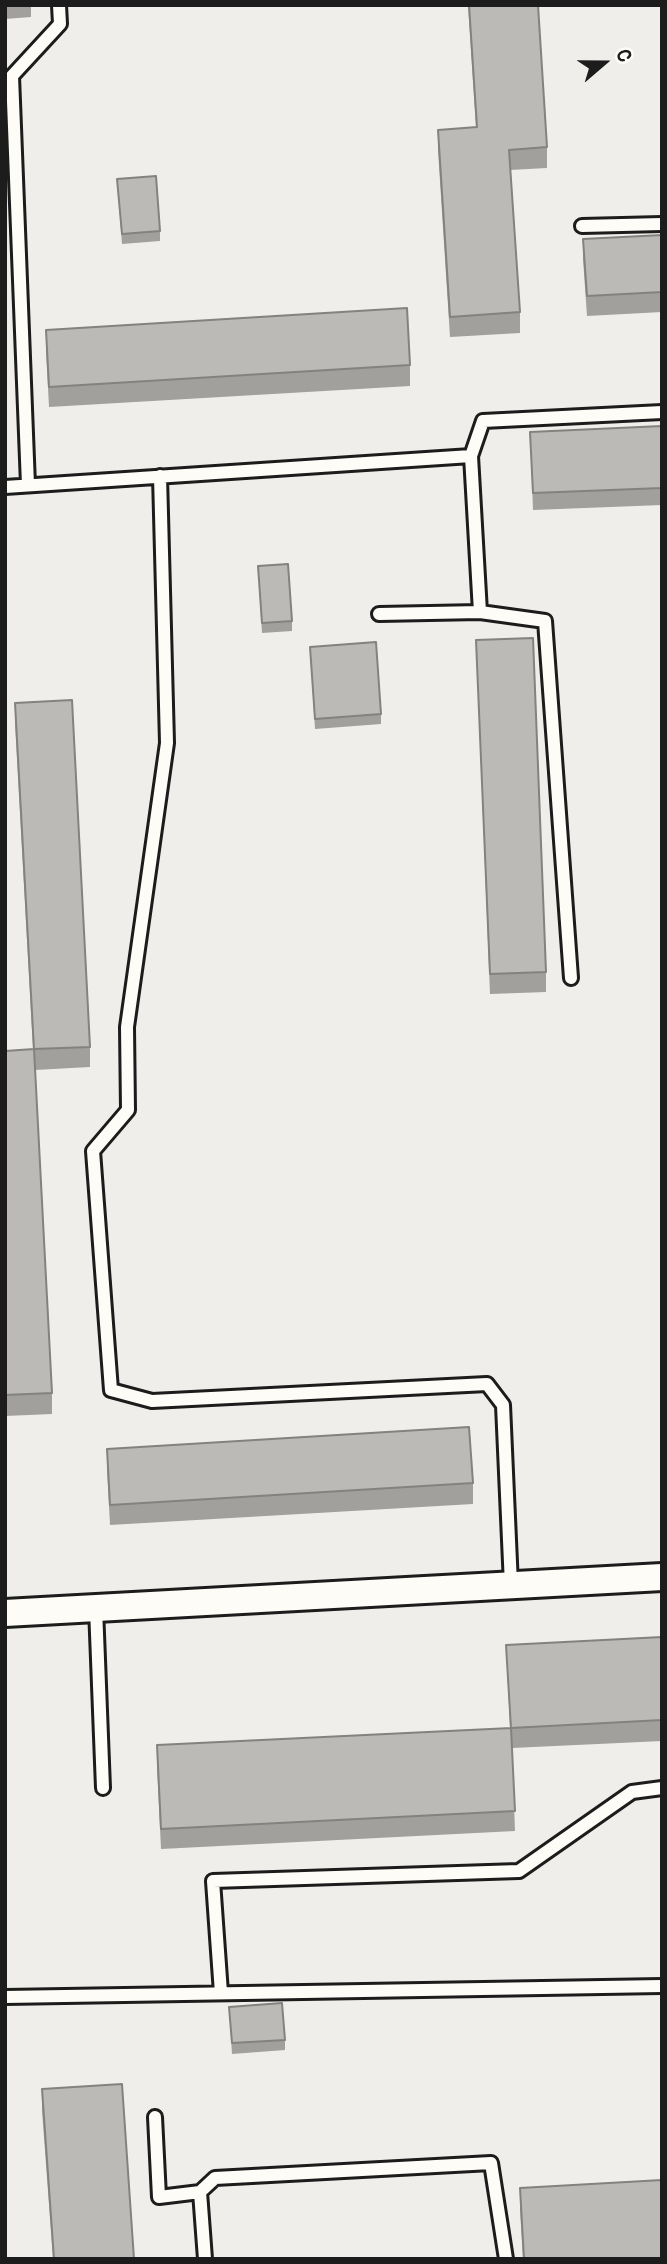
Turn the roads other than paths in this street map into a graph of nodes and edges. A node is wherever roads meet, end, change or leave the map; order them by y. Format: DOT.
graph roads {
  1 [pos="59,5"];
  2 [pos="662,224"];
  3 [pos="582,226"];
  4 [pos="662,412"];
  5 [pos="471,456"];
  6 [pos="160,477"];
  7 [pos="28,485"];
  8 [pos="5,487"];
  9 [pos="480,612"];
  10 [pos="379,614"];
  11 [pos="570,978"];
  12 [pos="662,1577"];
  13 [pos="511,1585"];
  14 [pos="96,1608"];
  15 [pos="5,1614"];
  16 [pos="103,1788"];
  17 [pos="662,1788"];
  18 [pos="662,1986"];
  19 [pos="221,1993"];
  20 [pos="5,1997"];
  21 [pos="155,2117"];
  22 [pos="200,2192"];
  23 [pos="205,2259"];
  24 [pos="506,2259"];
  1 -- 7 [label="lane"];
  2 -- 3 [label="lane"];
  4 -- 5 [label="lane"];
  5 -- 6 [label="lane"];
  5 -- 9 [label="lane"];
  6 -- 7 [label="lane"];
  6 -- 13 [label="lane"];
  7 -- 8 [label="lane"];
  9 -- 10 [label="lane"];
  9 -- 11 [label="lane"];
  12 -- 13 [label="street"];
  13 -- 14 [label="street"];
  14 -- 15 [label="street"];
  14 -- 16 [label="lane"];
  17 -- 19 [label="lane"];
  18 -- 19 [label="lane"];
  19 -- 20 [label="lane"];
  21 -- 22 [label="lane"];
  22 -- 23 [label="lane"];
  22 -- 24 [label="lane"];
}
